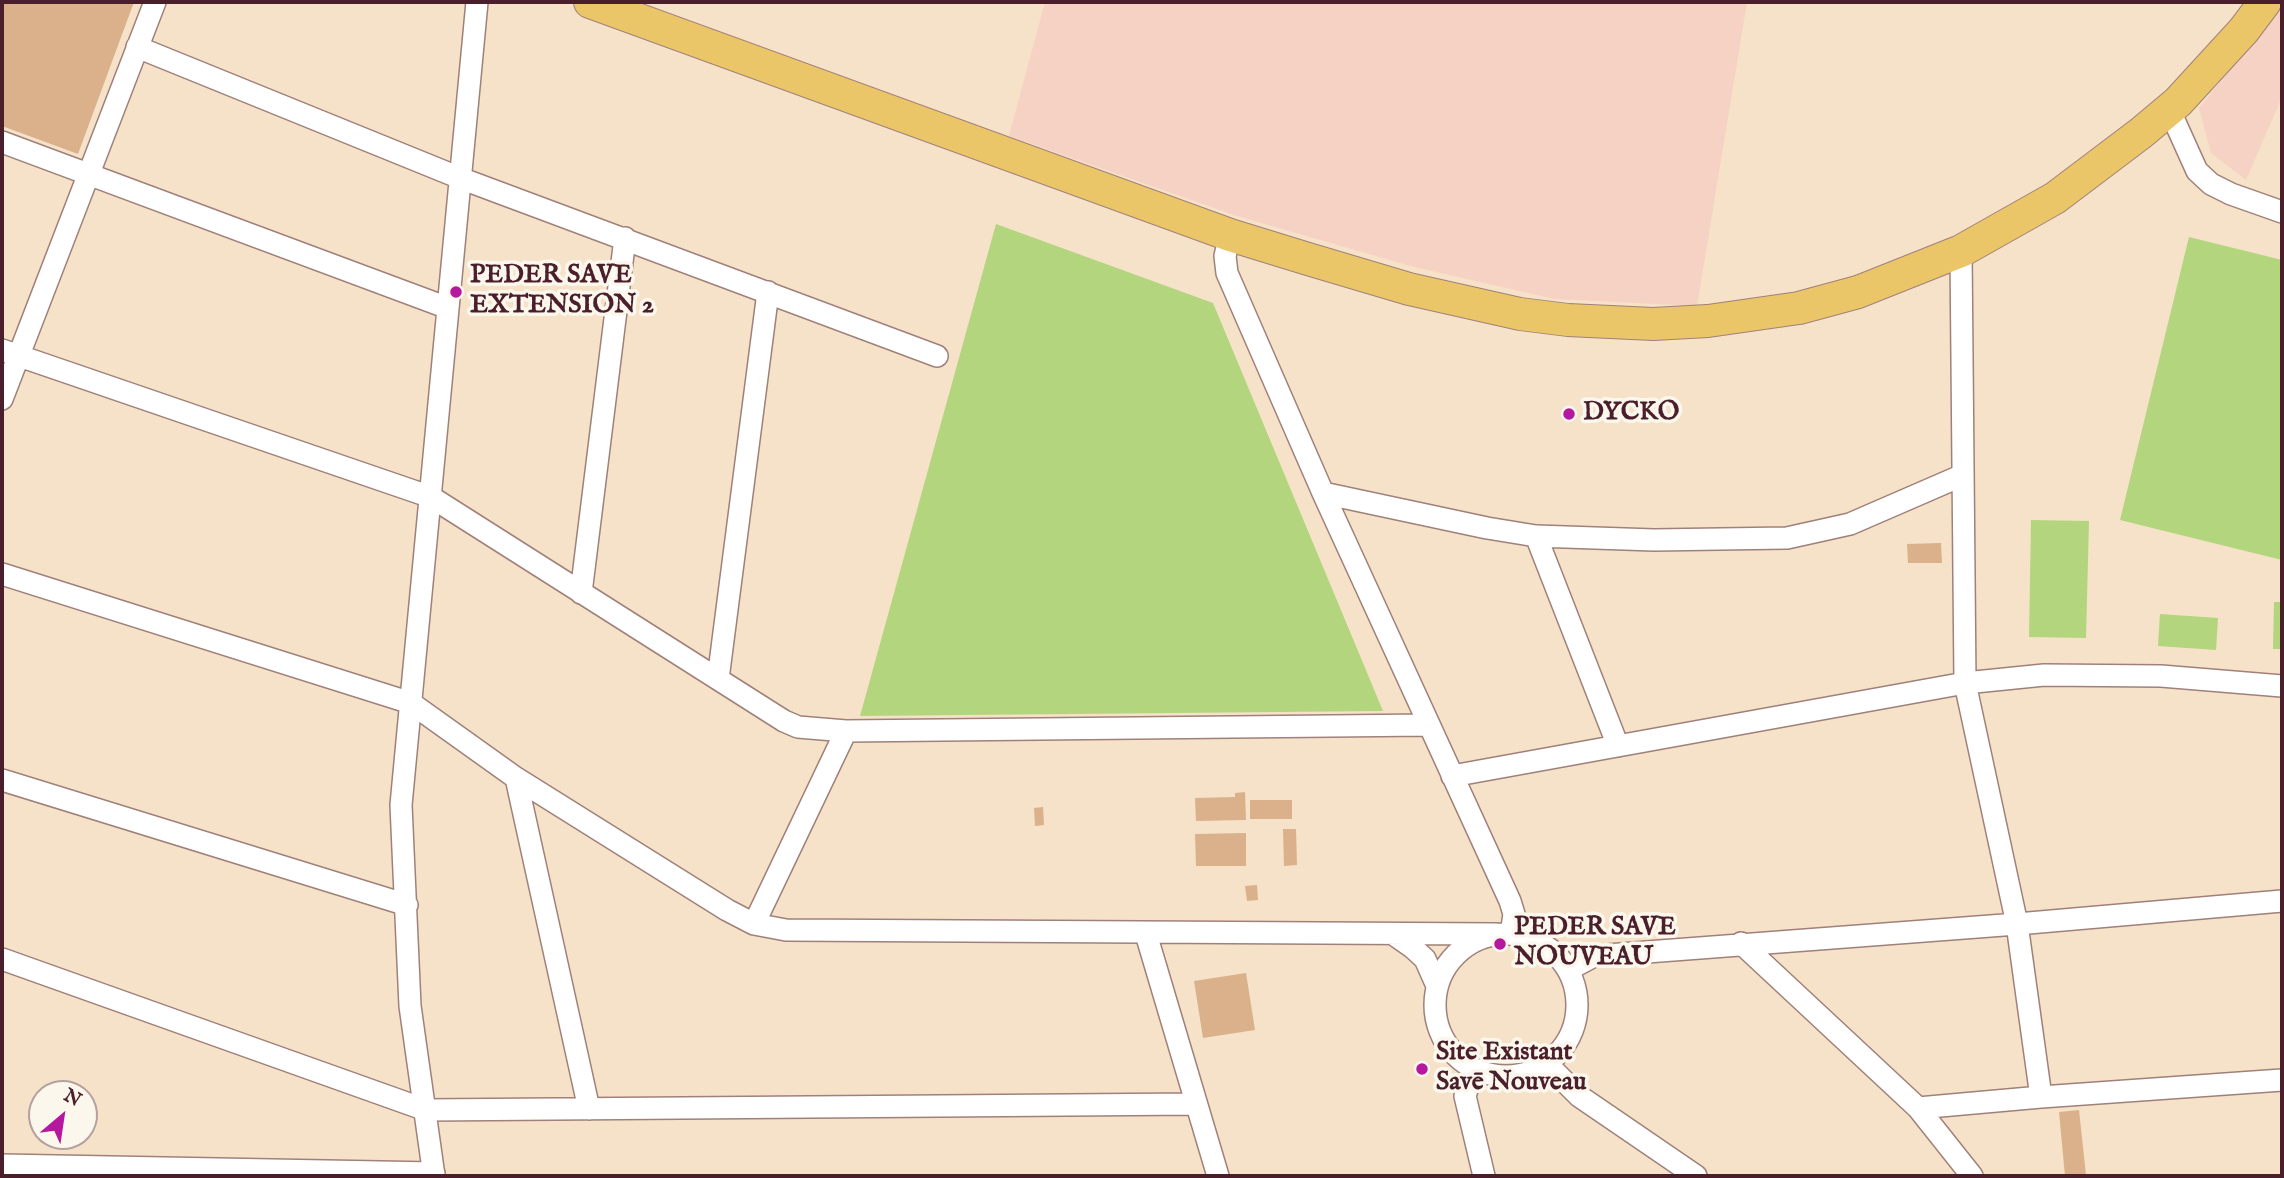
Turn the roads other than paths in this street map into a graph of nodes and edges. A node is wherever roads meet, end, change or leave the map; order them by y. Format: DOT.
graph roads {
  1 [pos="155,2"];
  2 [pos="477,2"];
  3 [pos="590,2"];
  4 [pos="2265,2"];
  5 [pos="137,47"];
  6 [pos="2169,109"];
  7 [pos="2,142"];
  8 [pos="89,174"];
  9 [pos="460,178"];
  10 [pos="2282,212"];
  11 [pos="1230,235"];
  12 [pos="625,238"];
  13 [pos="1961,251"];
  14 [pos="768,292"];
  15 [pos="448,308"];
  16 [pos="10,352"];
  17 [pos="937,356"];
  18 [pos="2,399"];
  19 [pos="1963,475"];
  20 [pos="1324,493"];
  21 [pos="430,497"];
  22 [pos="1536,536"];
  23 [pos="2,574"];
  24 [pos="581,593"];
  25 [pos="718,679"];
  26 [pos="1965,683"];
  27 [pos="2282,686"];
  28 [pos="411,703"];
  29 [pos="1428,725"];
  30 [pos="846,731"];
  31 [pos="1618,746"];
  32 [pos="1452,776"];
  33 [pos="516,778"];
  34 [pos="2,780"];
  35 [pos="2282,901"];
  36 [pos="407,905"];
  37 [pos="754,923"];
  38 [pos="2017,924"];
  39 [pos="1146,933"];
  40 [pos="1393,934"];
  41 [pos="1504,934"];
  42 [pos="1741,943"];
  43 [pos="2,960"];
  44 [pos="1568,970"];
  45 [pos="1437,986"];
  46 [pos="1547,1063"];
  47 [pos="1474,1069"];
  48 [pos="2282,1080"];
  49 [pos="2040,1097"];
  50 [pos="1196,1104"];
  51 [pos="1918,1108"];
  52 [pos="589,1109"];
  53 [pos="426,1110"];
  54 [pos="2,1165"];
  55 [pos="434,1175"];
  56 [pos="1218,1176"];
  57 [pos="1484,1176"];
  58 [pos="1696,1176"];
  59 [pos="1972,1176"];
  1 -- 5 [label="street"];
  2 -- 9 [label="street"];
  3 -- 11 [label="main road"];
  4 -- 6 [label="main road"];
  5 -- 8 [label="street"];
  5 -- 9 [label="street"];
  6 -- 10 [label="street"];
  6 -- 13 [label="main road"];
  7 -- 8 [label="street"];
  8 -- 15 [label="street"];
  8 -- 16 [label="street"];
  9 -- 12 [label="street"];
  9 -- 15 [label="street"];
  11 -- 13 [label="main road"];
  11 -- 20 [label="street"];
  12 -- 14 [label="street"];
  12 -- 24 [label="street"];
  13 -- 19 [label="street"];
  14 -- 17 [label="street"];
  14 -- 25 [label="street"];
  15 -- 21 [label="street"];
  16 -- 18 [label="street"];
  16 -- 21 [label="street"];
  19 -- 22 [label="street"];
  19 -- 26 [label="street"];
  20 -- 22 [label="street"];
  20 -- 29 [label="street"];
  21 -- 24 [label="street"];
  21 -- 28 [label="street"];
  22 -- 31 [label="street"];
  23 -- 28 [label="street"];
  24 -- 25 [label="street"];
  25 -- 30 [label="street"];
  26 -- 27 [label="street"];
  26 -- 31 [label="street"];
  26 -- 38 [label="street"];
  28 -- 33 [label="street"];
  28 -- 36 [label="street"];
  29 -- 30 [label="street"];
  29 -- 32 [label="street"];
  30 -- 37 [label="street"];
  31 -- 32 [label="street"];
  32 -- 41 [label="street"];
  33 -- 37 [label="street"];
  33 -- 52 [label="street"];
  34 -- 36 [label="street"];
  35 -- 38 [label="street"];
  36 -- 53 [label="street"];
  37 -- 39 [label="street"];
  38 -- 42 [label="street"];
  38 -- 49 [label="street"];
  39 -- 40 [label="street"];
  39 -- 50 [label="street"];
  40 -- 41 [label="street"];
  40 -- 45 [label="street"];
  41 -- 44 [label="street"];
  41 -- 45 [label="street"];
  42 -- 44 [label="street"];
  42 -- 51 [label="street"];
  43 -- 53 [label="street"];
  44 -- 46 [label="street"];
  45 -- 47 [label="street"];
  46 -- 47 [label="street"];
  46 -- 58 [label="street"];
  47 -- 57 [label="street"];
  48 -- 49 [label="street"];
  49 -- 51 [label="street"];
  50 -- 52 [label="street"];
  50 -- 56 [label="street"];
  51 -- 59 [label="street"];
  52 -- 53 [label="street"];
  53 -- 55 [label="street"];
  54 -- 55 [label="street"];
}
